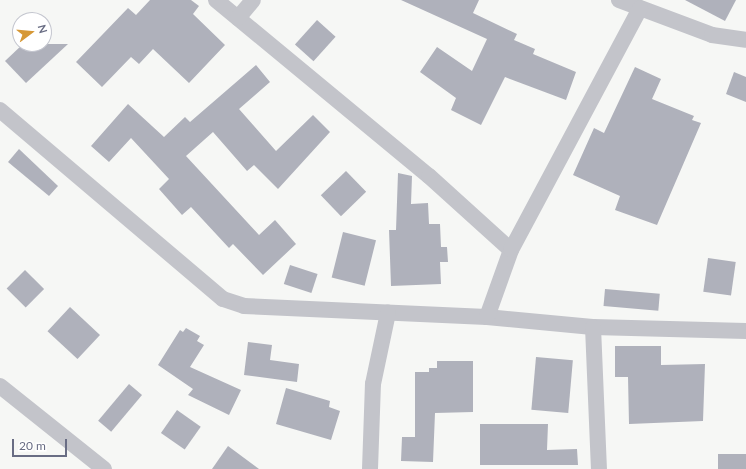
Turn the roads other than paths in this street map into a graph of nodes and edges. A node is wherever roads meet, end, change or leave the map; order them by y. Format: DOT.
graph roads {
  1 [pos="216,0"];
  2 [pos="253,0"];
  3 [pos="618,0"];
  4 [pos="640,8"];
  5 [pos="238,18"];
  6 [pos="744,34"];
  7 [pos="0,110"];
  8 [pos="511,250"];
  9 [pos="388,313"];
  10 [pos="487,317"];
  11 [pos="593,327"];
  12 [pos="746,331"];
  13 [pos="0,386"];
  14 [pos="104,469"];
  15 [pos="370,469"];
  16 [pos="598,469"];
  1 -- 5 [label="street"];
  2 -- 5 [label="street"];
  3 -- 4 [label="street"];
  4 -- 6 [label="street"];
  4 -- 8 [label="street"];
  5 -- 8 [label="street"];
  7 -- 9 [label="street"];
  8 -- 10 [label="street"];
  9 -- 10 [label="street"];
  9 -- 15 [label="street"];
  10 -- 11 [label="street"];
  11 -- 12 [label="street"];
  11 -- 16 [label="street"];
  13 -- 14 [label="street"];
}
